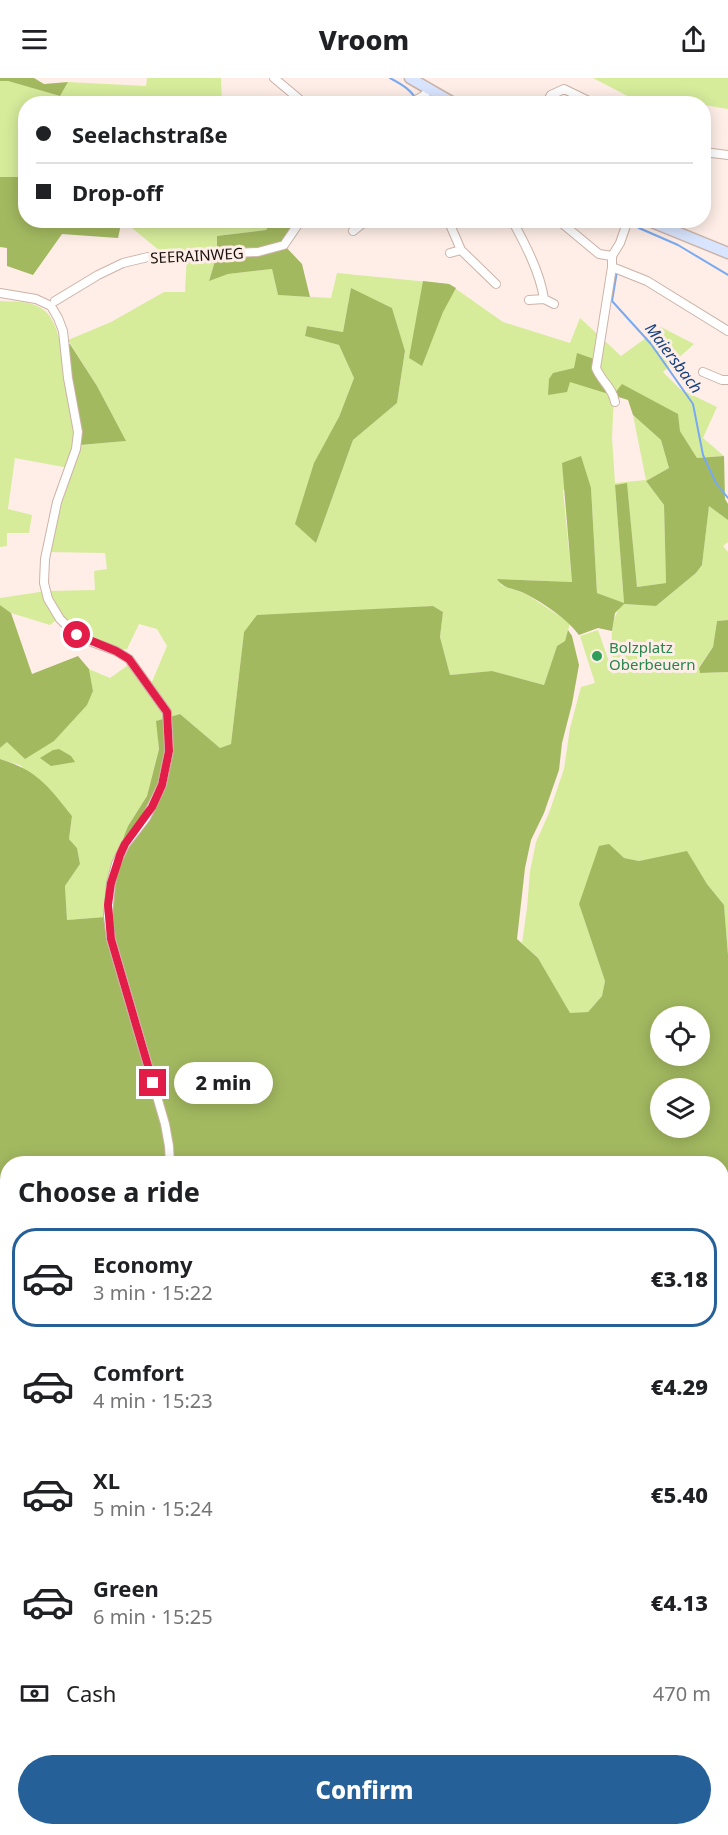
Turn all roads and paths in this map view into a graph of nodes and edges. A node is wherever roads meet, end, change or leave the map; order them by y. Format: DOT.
graph roads {
  1 [pos="274,78"];
  2 [pos="414,79"];
  3 [pos="427,93"];
  4 [pos="295,96"];
  5 [pos="422,96"];
  6 [pos="435,96"];
  7 [pos="550,96"];
  8 [pos="578,96"];
  9 [pos="711,153"];
  10 [pos="728,155"];
  11 [pos="296,228"];
  12 [pos="356,228"];
  13 [pos="451,228"];
  14 [pos="516,228"];
  15 [pos="568,228"];
  16 [pos="625,228"];
  17 [pos="667,228"];
  18 [pos="352,231"];
  19 [pos="460,250"];
  20 [pos="450,253"];
  21 [pos="728,253"];
  22 [pos="612,256"];
  23 [pos="612,267"];
  24 [pos="496,284"];
  25 [pos="0,294"];
  26 [pos="544,298"];
  27 [pos="529,300"];
  28 [pos="55,301"];
  29 [pos="554,304"];
  30 [pos="728,331"];
  31 [pos="703,372"];
  32 [pos="728,380"];
  33 [pos="615,402"];
  34 [pos="170,1156"];
  1 -- 4 [label="street"];
  2 -- 3 [label="main road"];
  3 -- 5 [label="street"];
  3 -- 6 [label="main road"];
  7 -- 8 [label="street"];
  9 -- 10 [label="street"];
  11 -- 28 [label="street, SEERAINWEG"];
  12 -- 18 [label="street"];
  13 -- 19 [label="street"];
  14 -- 26 [label="street"];
  15 -- 22 [label="street"];
  16 -- 22 [label="street"];
  17 -- 21 [label="main road"];
  19 -- 20 [label="street"];
  19 -- 24 [label="street"];
  22 -- 23 [label="street"];
  23 -- 30 [label="street"];
  23 -- 33 [label="street"];
  25 -- 34 [label="street"];
  26 -- 27 [label="street"];
  26 -- 29 [label="street"];
  31 -- 32 [label="street"];
}
